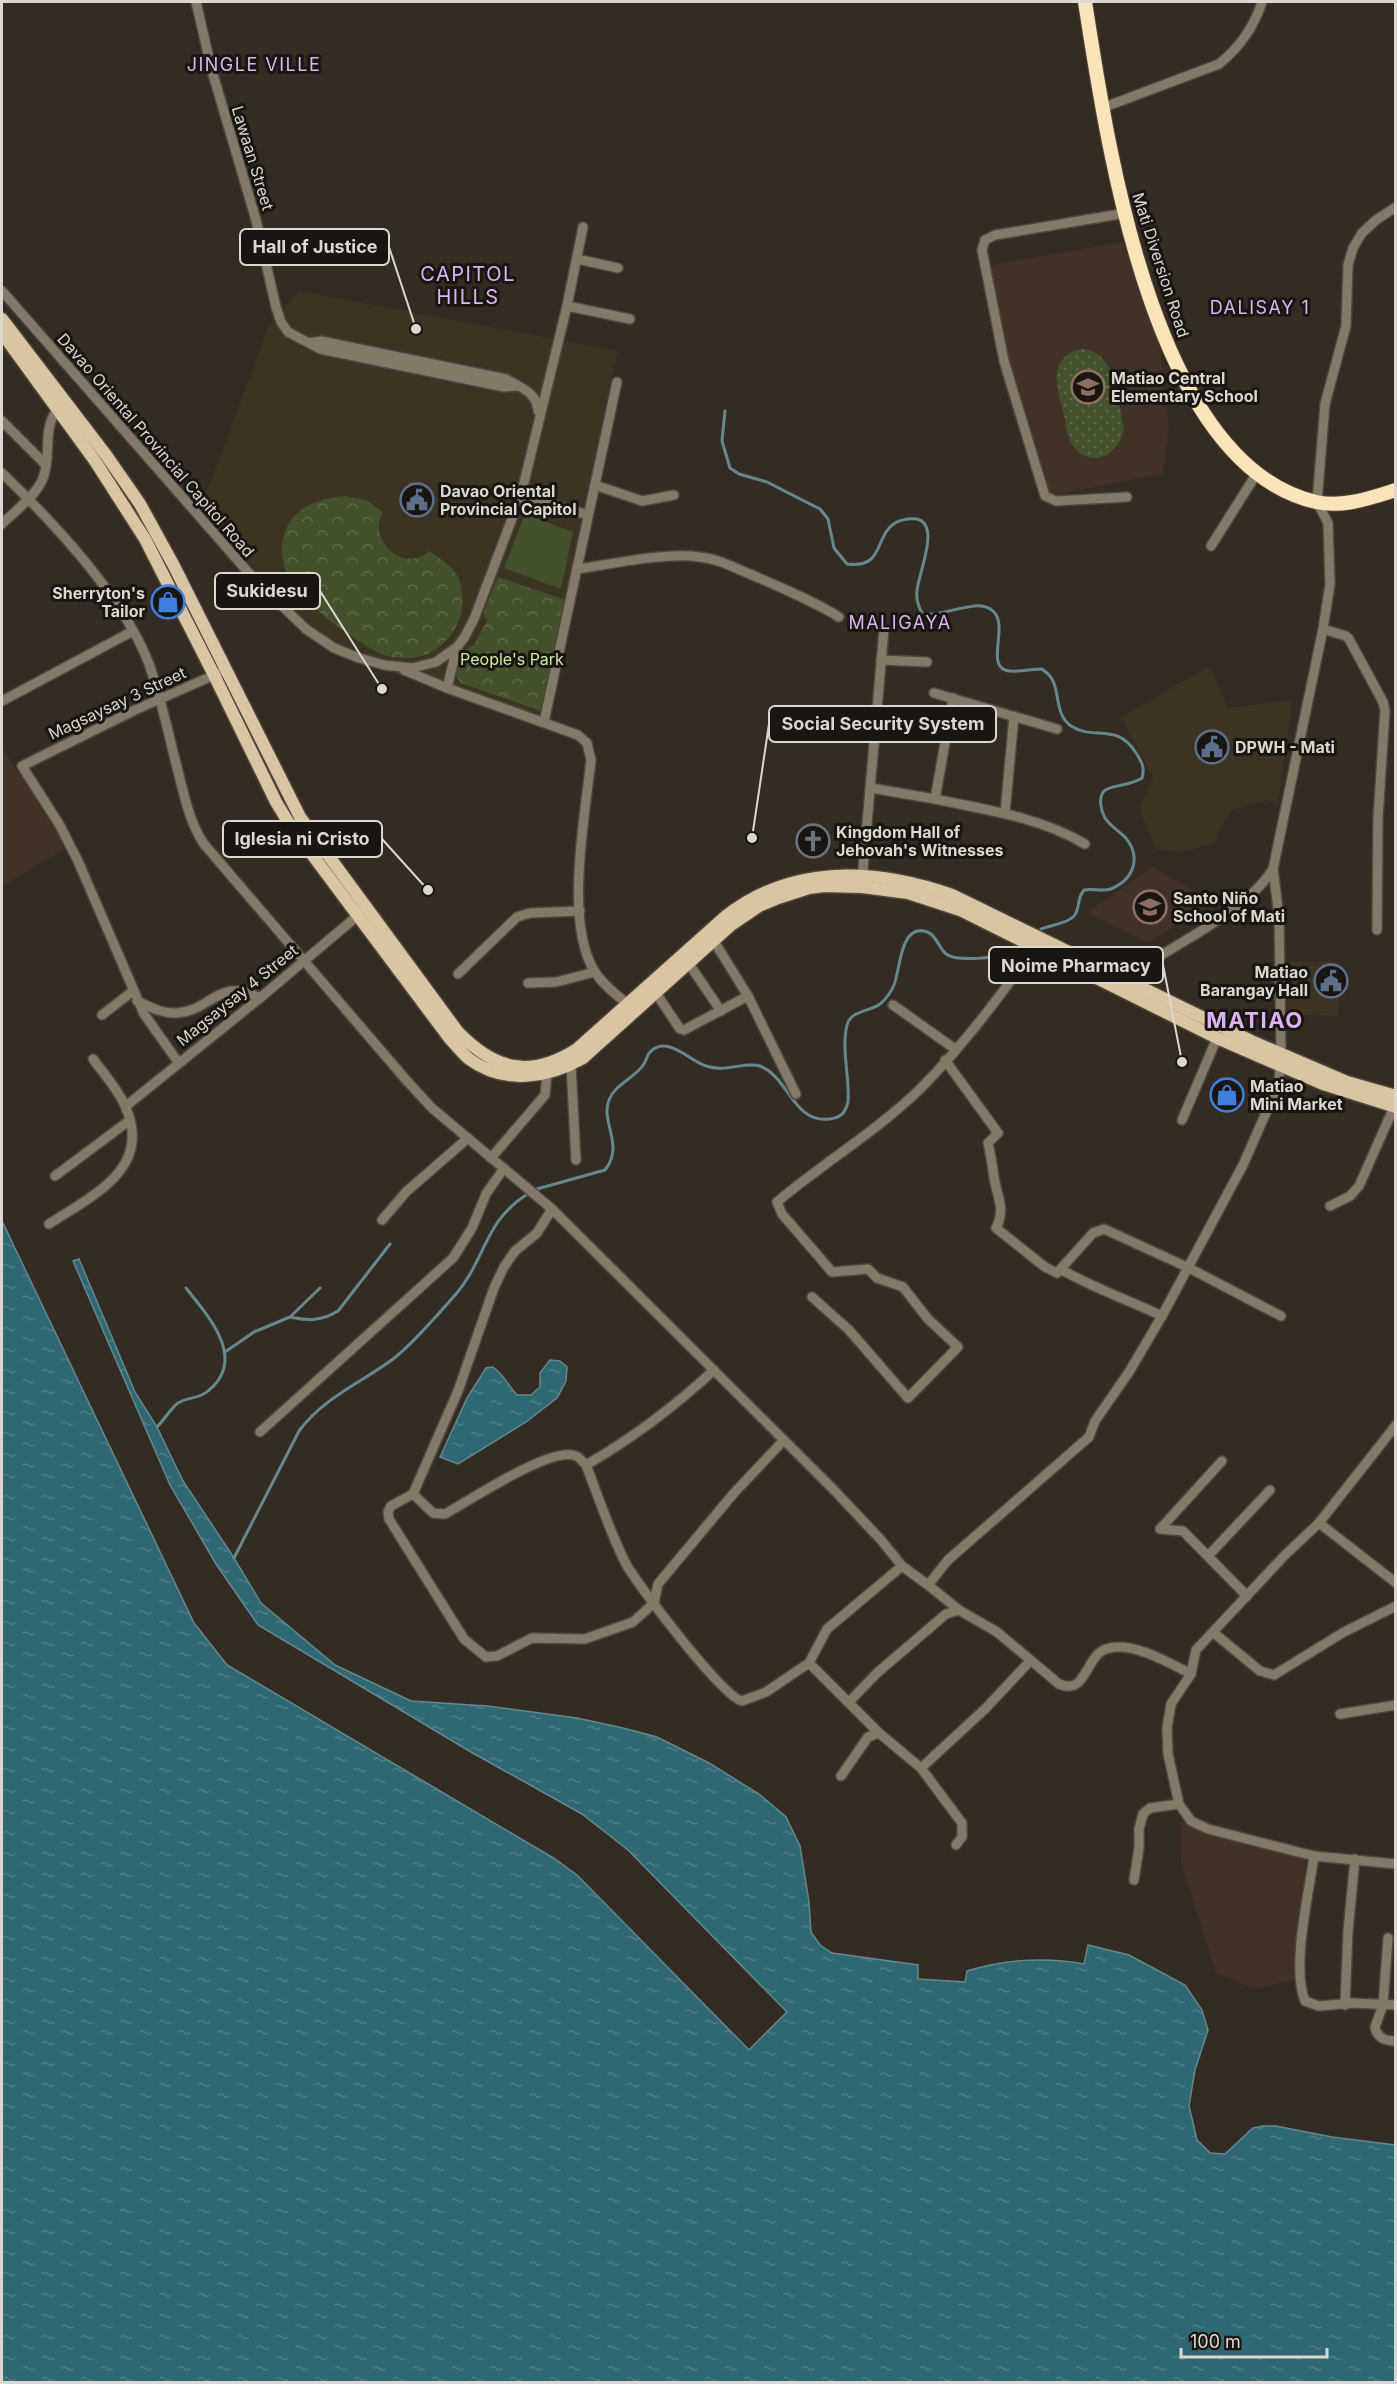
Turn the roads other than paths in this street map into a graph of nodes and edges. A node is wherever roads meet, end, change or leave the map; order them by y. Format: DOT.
graph roads {
  1 [pos="196,2"];
  2 [pos="1084,2"];
  3 [pos="1263,2"];
  4 [pos="1102,108"];
  5 [pos="1395,207"];
  6 [pos="1126,213"];
  7 [pos="583,227"];
  8 [pos="577,259"];
  9 [pos="618,268"];
  10 [pos="2,291"];
  11 [pos="567,306"];
  12 [pos="2,319"];
  13 [pos="630,319"];
  14 [pos="2,333"];
  15 [pos="310,343"];
  16 [pos="617,382"];
  17 [pos="518,386"];
  18 [pos="61,406"];
  19 [pos="538,416"];
  20 [pos="2,421"];
  21 [pos="46,465"];
  22 [pos="2,473"];
  23 [pos="1257,473"];
  24 [pos="595,485"];
  25 [pos="1395,490"];
  26 [pos="521,495"];
  27 [pos="674,495"];
  28 [pos="1127,497"];
  29 [pos="28,498"];
  30 [pos="1317,502"];
  31 [pos="1338,504"];
  32 [pos="588,514"];
  33 [pos="1328,523"];
  34 [pos="2,524"];
  35 [pos="1211,546"];
  36 [pos="577,569"];
  37 [pos="839,618"];
  38 [pos="884,629"];
  39 [pos="1323,629"];
  40 [pos="133,631"];
  41 [pos="457,647"];
  42 [pos="881,660"];
  43 [pos="927,662"];
  44 [pos="399,668"];
  45 [pos="220,672"];
  46 [pos="447,688"];
  47 [pos="934,693"];
  48 [pos="953,698"];
  49 [pos="159,699"];
  50 [pos="2,701"];
  51 [pos="1014,716"];
  52 [pos="544,722"];
  53 [pos="1057,729"];
  54 [pos="871,788"];
  55 [pos="935,799"];
  56 [pos="1005,813"];
  57 [pos="1085,844"];
  58 [pos="1274,869"];
  59 [pos="862,881"];
  60 [pos="768,896"];
  61 [pos="580,911"];
  62 [pos="362,912"];
  63 [pos="1377,930"];
  64 [pos="714,941"];
  65 [pos="1035,947"];
  66 [pos="686,959"];
  67 [pos="304,961"];
  68 [pos="595,972"];
  69 [pos="458,974"];
  70 [pos="528,983"];
  71 [pos="1123,985"];
  72 [pos="133,991"];
  73 [pos="656,993"];
  74 [pos="748,996"];
  75 [pos="260,998"];
  76 [pos="137,1001"];
  77 [pos="893,1005"];
  78 [pos="632,1008"];
  79 [pos="721,1011"];
  80 [pos="102,1015"];
  81 [pos="1217,1038"];
  82 [pos="956,1049"];
  83 [pos="93,1059"];
  84 [pos="945,1060"];
  85 [pos="1281,1060"];
  86 [pos="178,1062"];
  87 [pos="571,1065"];
  88 [pos="547,1074"];
  89 [pos="796,1094"];
  90 [pos="1395,1103"];
  91 [pos="126,1106"];
  92 [pos="130,1120"];
  93 [pos="1182,1120"];
  94 [pos="468,1138"];
  95 [pos="491,1158"];
  96 [pos="576,1160"];
  97 [pos="504,1168"];
  98 [pos="55,1176"];
  99 [pos="1330,1206"];
  100 [pos="552,1209"];
  101 [pos="382,1220"];
  102 [pos="49,1224"];
  103 [pos="1187,1267"];
  104 [pos="1062,1270"];
  105 [pos="812,1297"];
  106 [pos="1162,1316"];
  107 [pos="1281,1316"];
  108 [pos="714,1370"];
  109 [pos="1395,1425"];
  110 [pos="260,1432"];
  111 [pos="784,1440"];
  112 [pos="1222,1461"];
  113 [pos="586,1465"];
  114 [pos="1270,1491"];
  115 [pos="413,1494"];
  116 [pos="1319,1523"];
  117 [pos="1208,1556"];
  118 [pos="902,1566"];
  119 [pos="1395,1583"];
  120 [pos="928,1585"];
  121 [pos="1246,1596"];
  122 [pos="654,1603"];
  123 [pos="1395,1606"];
  124 [pos="959,1610"];
  125 [pos="1214,1633"];
  126 [pos="1030,1661"];
  127 [pos="809,1663"];
  128 [pos="1191,1674"];
  129 [pos="850,1701"];
  130 [pos="1395,1705"];
  131 [pos="1340,1713"];
  132 [pos="879,1733"];
  133 [pos="921,1768"];
  134 [pos="841,1776"];
  135 [pos="1179,1804"];
  136 [pos="956,1845"];
  137 [pos="1314,1856"];
  138 [pos="1355,1859"];
  139 [pos="1395,1864"];
  140 [pos="1134,1880"];
  141 [pos="1388,1938"];
  142 [pos="1345,2004"];
  143 [pos="1383,2005"];
  144 [pos="1395,2005"];
  145 [pos="1395,2041"];
  1 -- 15 [label="street, Lawaan Street"];
  2 -- 4 [label="highway, Mati Diversion Road"];
  3 -- 4 [label="street"];
  4 -- 6 [label="highway, Mati Diversion Road"];
  5 -- 30 [label="street"];
  6 -- 23 [label="highway, Mati Diversion Road"];
  6 -- 28 [label="street"];
  7 -- 8 [label="street, Davao Oriental Provincial Capitol Road"];
  8 -- 9 [label="street"];
  8 -- 11 [label="street, Davao Oriental Provincial Capitol Road"];
  10 -- 44 [label="street, Davao Oriental Provincial Capitol Road"];
  11 -- 13 [label="street"];
  11 -- 19 [label="street, Davao Oriental Provincial Capitol Road"];
  12 -- 18 [label="main road"];
  14 -- 18 [label="main road"];
  15 -- 17 [label="street, Lawaan Street"];
  15 -- 17 [label="street"];
  16 -- 24 [label="street"];
  17 -- 19 [label="street"];
  18 -- 21 [label="street"];
  18 -- 45 [label="main road"];
  19 -- 26 [label="street, Davao Oriental Provincial Capitol Road"];
  20 -- 21 [label="street"];
  21 -- 29 [label="street"];
  22 -- 29 [label="street"];
  23 -- 30 [label="highway, Mati Diversion Road"];
  23 -- 35 [label="street"];
  24 -- 27 [label="street"];
  24 -- 32 [label="street"];
  25 -- 31 [label="highway, Mati Diversion Road"];
  26 -- 32 [label="street"];
  26 -- 41 [label="street, Davao Oriental Provincial Capitol Road"];
  29 -- 34 [label="street"];
  29 -- 40 [label="street"];
  30 -- 31 [label="highway, Mati Diversion Road"];
  30 -- 33 [label="street"];
  31 -- 33 [label="street"];
  32 -- 36 [label="street"];
  33 -- 39 [label="street"];
  36 -- 37 [label="street"];
  36 -- 52 [label="street"];
  38 -- 42 [label="street"];
  39 -- 58 [label="street"];
  39 -- 63 [label="street"];
  40 -- 49 [label="street"];
  40 -- 50 [label="street"];
  41 -- 44 [label="street, Davao Oriental Provincial Capitol Road"];
  41 -- 46 [label="street"];
  42 -- 43 [label="street"];
  42 -- 54 [label="street"];
  44 -- 46 [label="street"];
  45 -- 49 [label="street, Magsaysay 3 Street"];
  45 -- 62 [label="main road"];
  46 -- 52 [label="street"];
  47 -- 48 [label="street"];
  48 -- 51 [label="street"];
  48 -- 55 [label="street"];
  49 -- 67 [label="street"];
  49 -- 72 [label="street, Magsaysay 3 Street"];
  51 -- 53 [label="street"];
  51 -- 56 [label="street"];
  52 -- 61 [label="street"];
  54 -- 55 [label="street"];
  54 -- 59 [label="street"];
  55 -- 56 [label="street"];
  56 -- 57 [label="street"];
  58 -- 71 [label="street"];
  58 -- 85 [label="street"];
  59 -- 60 [label="main road"];
  59 -- 65 [label="main road"];
  59 -- 71 [label="main road"];
  60 -- 64 [label="main road"];
  60 -- 66 [label="main road"];
  61 -- 68 [label="street"];
  61 -- 69 [label="street"];
  62 -- 67 [label="street, Magsaysay 4 Street"];
  62 -- 78 [label="main road"];
  62 -- 88 [label="main road"];
  64 -- 66 [label="main road"];
  64 -- 74 [label="street"];
  65 -- 71 [label="main road"];
  65 -- 82 [label="street"];
  66 -- 73 [label="main road"];
  66 -- 78 [label="main road"];
  66 -- 79 [label="street"];
  67 -- 75 [label="street, Magsaysay 4 Street"];
  67 -- 94 [label="street"];
  68 -- 70 [label="street"];
  68 -- 78 [label="street"];
  71 -- 81 [label="main road"];
  71 -- 85 [label="main road"];
  72 -- 76 [label="street"];
  72 -- 80 [label="street"];
  73 -- 78 [label="main road"];
  73 -- 79 [label="street"];
  74 -- 79 [label="street"];
  74 -- 89 [label="street"];
  75 -- 76 [label="street"];
  75 -- 86 [label="street, Magsaysay 4 Street"];
  76 -- 86 [label="street"];
  77 -- 82 [label="street"];
  78 -- 87 [label="main road"];
  81 -- 85 [label="main road"];
  81 -- 93 [label="street"];
  82 -- 84 [label="street"];
  83 -- 91 [label="street"];
  84 -- 104 [label="street"];
  84 -- 105 [label="street"];
  85 -- 90 [label="main road"];
  85 -- 103 [label="street"];
  86 -- 91 [label="street, Magsaysay 4 Street"];
  87 -- 88 [label="main road"];
  87 -- 96 [label="street"];
  88 -- 95 [label="street"];
  90 -- 99 [label="street"];
  91 -- 92 [label="street"];
  92 -- 98 [label="street"];
  92 -- 102 [label="street"];
  94 -- 95 [label="street"];
  94 -- 101 [label="street"];
  95 -- 97 [label="street"];
  97 -- 100 [label="street"];
  97 -- 110 [label="street"];
  100 -- 108 [label="street"];
  100 -- 115 [label="street"];
  103 -- 104 [label="street"];
  103 -- 106 [label="street"];
  103 -- 107 [label="street"];
  104 -- 106 [label="street"];
  106 -- 120 [label="street"];
  108 -- 111 [label="street"];
  108 -- 113 [label="street"];
  109 -- 116 [label="street"];
  111 -- 118 [label="street"];
  111 -- 122 [label="street"];
  112 -- 117 [label="street"];
  113 -- 115 [label="street"];
  113 -- 122 [label="street"];
  114 -- 117 [label="street"];
  115 -- 122 [label="street"];
  116 -- 119 [label="street"];
  116 -- 121 [label="street"];
  117 -- 121 [label="street"];
  118 -- 120 [label="street"];
  118 -- 127 [label="street"];
  120 -- 124 [label="street"];
  121 -- 125 [label="street"];
  122 -- 127 [label="street"];
  123 -- 125 [label="street"];
  124 -- 126 [label="street"];
  124 -- 129 [label="street"];
  125 -- 128 [label="street"];
  126 -- 128 [label="street"];
  126 -- 133 [label="street"];
  127 -- 129 [label="street"];
  128 -- 135 [label="street"];
  129 -- 132 [label="street"];
  130 -- 131 [label="street"];
  132 -- 133 [label="street"];
  132 -- 134 [label="street"];
  133 -- 136 [label="street"];
  135 -- 137 [label="street"];
  135 -- 140 [label="street"];
  137 -- 138 [label="street"];
  137 -- 142 [label="street"];
  138 -- 139 [label="street"];
  138 -- 142 [label="street"];
  141 -- 143 [label="street"];
  142 -- 143 [label="street"];
  143 -- 144 [label="street"];
  143 -- 145 [label="street"];
}
